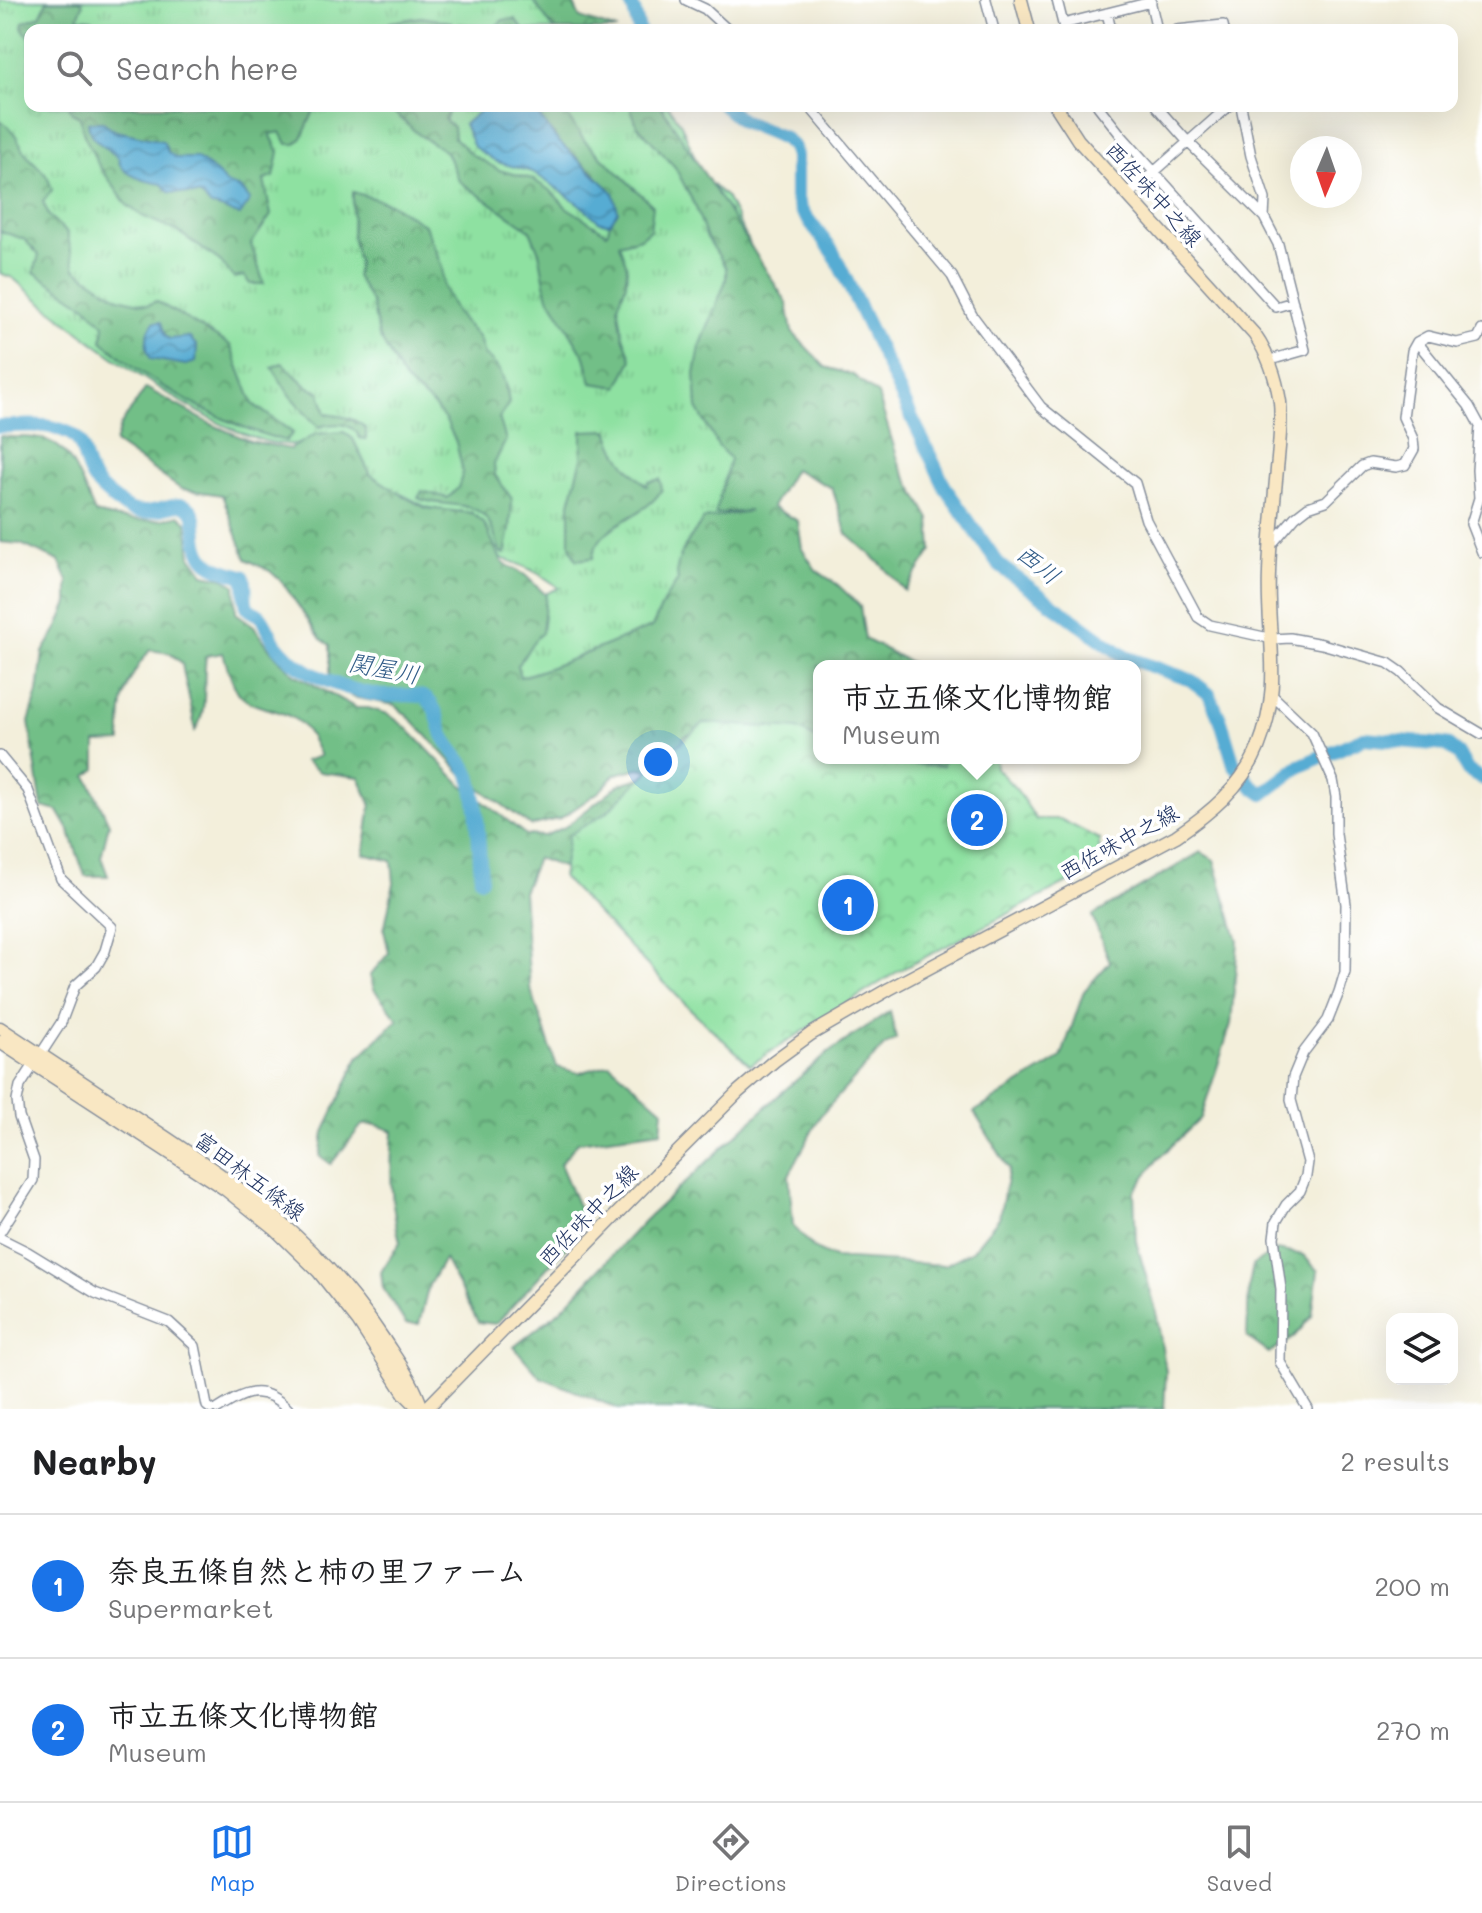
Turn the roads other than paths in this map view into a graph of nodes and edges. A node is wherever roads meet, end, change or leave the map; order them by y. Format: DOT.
graph roads {
  1 [pos="686,0"];
  2 [pos="986,0"];
  3 [pos="1021,0"];
  4 [pos="1057,0"];
  5 [pos="1150,1"];
  6 [pos="1107,13"];
  7 [pos="721,24"];
  8 [pos="992,24"];
  9 [pos="1027,24"];
  10 [pos="1063,24"];
  11 [pos="1073,24"];
  12 [pos="1110,24"];
  13 [pos="1156,24"];
  14 [pos="814,112"];
  15 [pos="1060,112"];
  16 [pos="1103,112"];
  17 [pos="1161,112"];
  18 [pos="1219,112"];
  19 [pos="1242,112"];
  20 [pos="1187,141"];
  21 [pos="1155,171"];
  22 [pos="1129,194"];
  23 [pos="1264,217"];
  24 [pos="1293,302"];
  25 [pos="1482,330"];
  26 [pos="1417,342"];
  27 [pos="1270,360"];
  28 [pos="1270,546"];
  29 [pos="1482,552"];
  30 [pos="1273,639"];
  31 [pos="1273,696"];
  32 [pos="1482,734"];
  33 [pos="0,756"];
  34 [pos="0,1028"];
  35 [pos="0,1042"];
  36 [pos="38,1060"];
  37 [pos="0,1235"];
  38 [pos="211,1409"];
  39 [pos="218,1409"];
  40 [pos="288,1409"];
  41 [pos="423,1409"];
  42 [pos="1308,1409"];
  1 -- 7 [label="street"];
  2 -- 8 [label="street"];
  3 -- 9 [label="main road"];
  4 -- 10 [label="street"];
  5 -- 6 [label="street"];
  5 -- 13 [label="street"];
  6 -- 11 [label="street"];
  6 -- 12 [label="street"];
  14 -- 30 [label="street"];
  15 -- 22 [label="main road, 西佐味中之線"];
  16 -- 21 [label="street"];
  17 -- 20 [label="street"];
  18 -- 20 [label="street"];
  19 -- 23 [label="street"];
  20 -- 21 [label="street"];
  20 -- 23 [label="street"];
  21 -- 22 [label="street"];
  21 -- 24 [label="street"];
  22 -- 27 [label="main road, 西佐味中之線"];
  23 -- 24 [label="street"];
  24 -- 27 [label="street"];
  25 -- 26 [label="street"];
  26 -- 28 [label="street"];
  26 -- 29 [label="street"];
  27 -- 28 [label="main road, 西佐味中之線"];
  28 -- 30 [label="main road, 西佐味中之線"];
  30 -- 31 [label="main road, 西佐味中之線"];
  30 -- 32 [label="street"];
  31 -- 41 [label="main road, 西佐味中之線"];
  31 -- 42 [label="street"];
  33 -- 36 [label="street"];
  34 -- 36 [label="main road, 富田林五條線"];
  35 -- 36 [label="main road, 富田林五條線"];
  36 -- 37 [label="street"];
  36 -- 41 [label="main road, 富田林五條線"];
  37 -- 38 [label="street"];
  39 -- 40 [label="street"];
}
